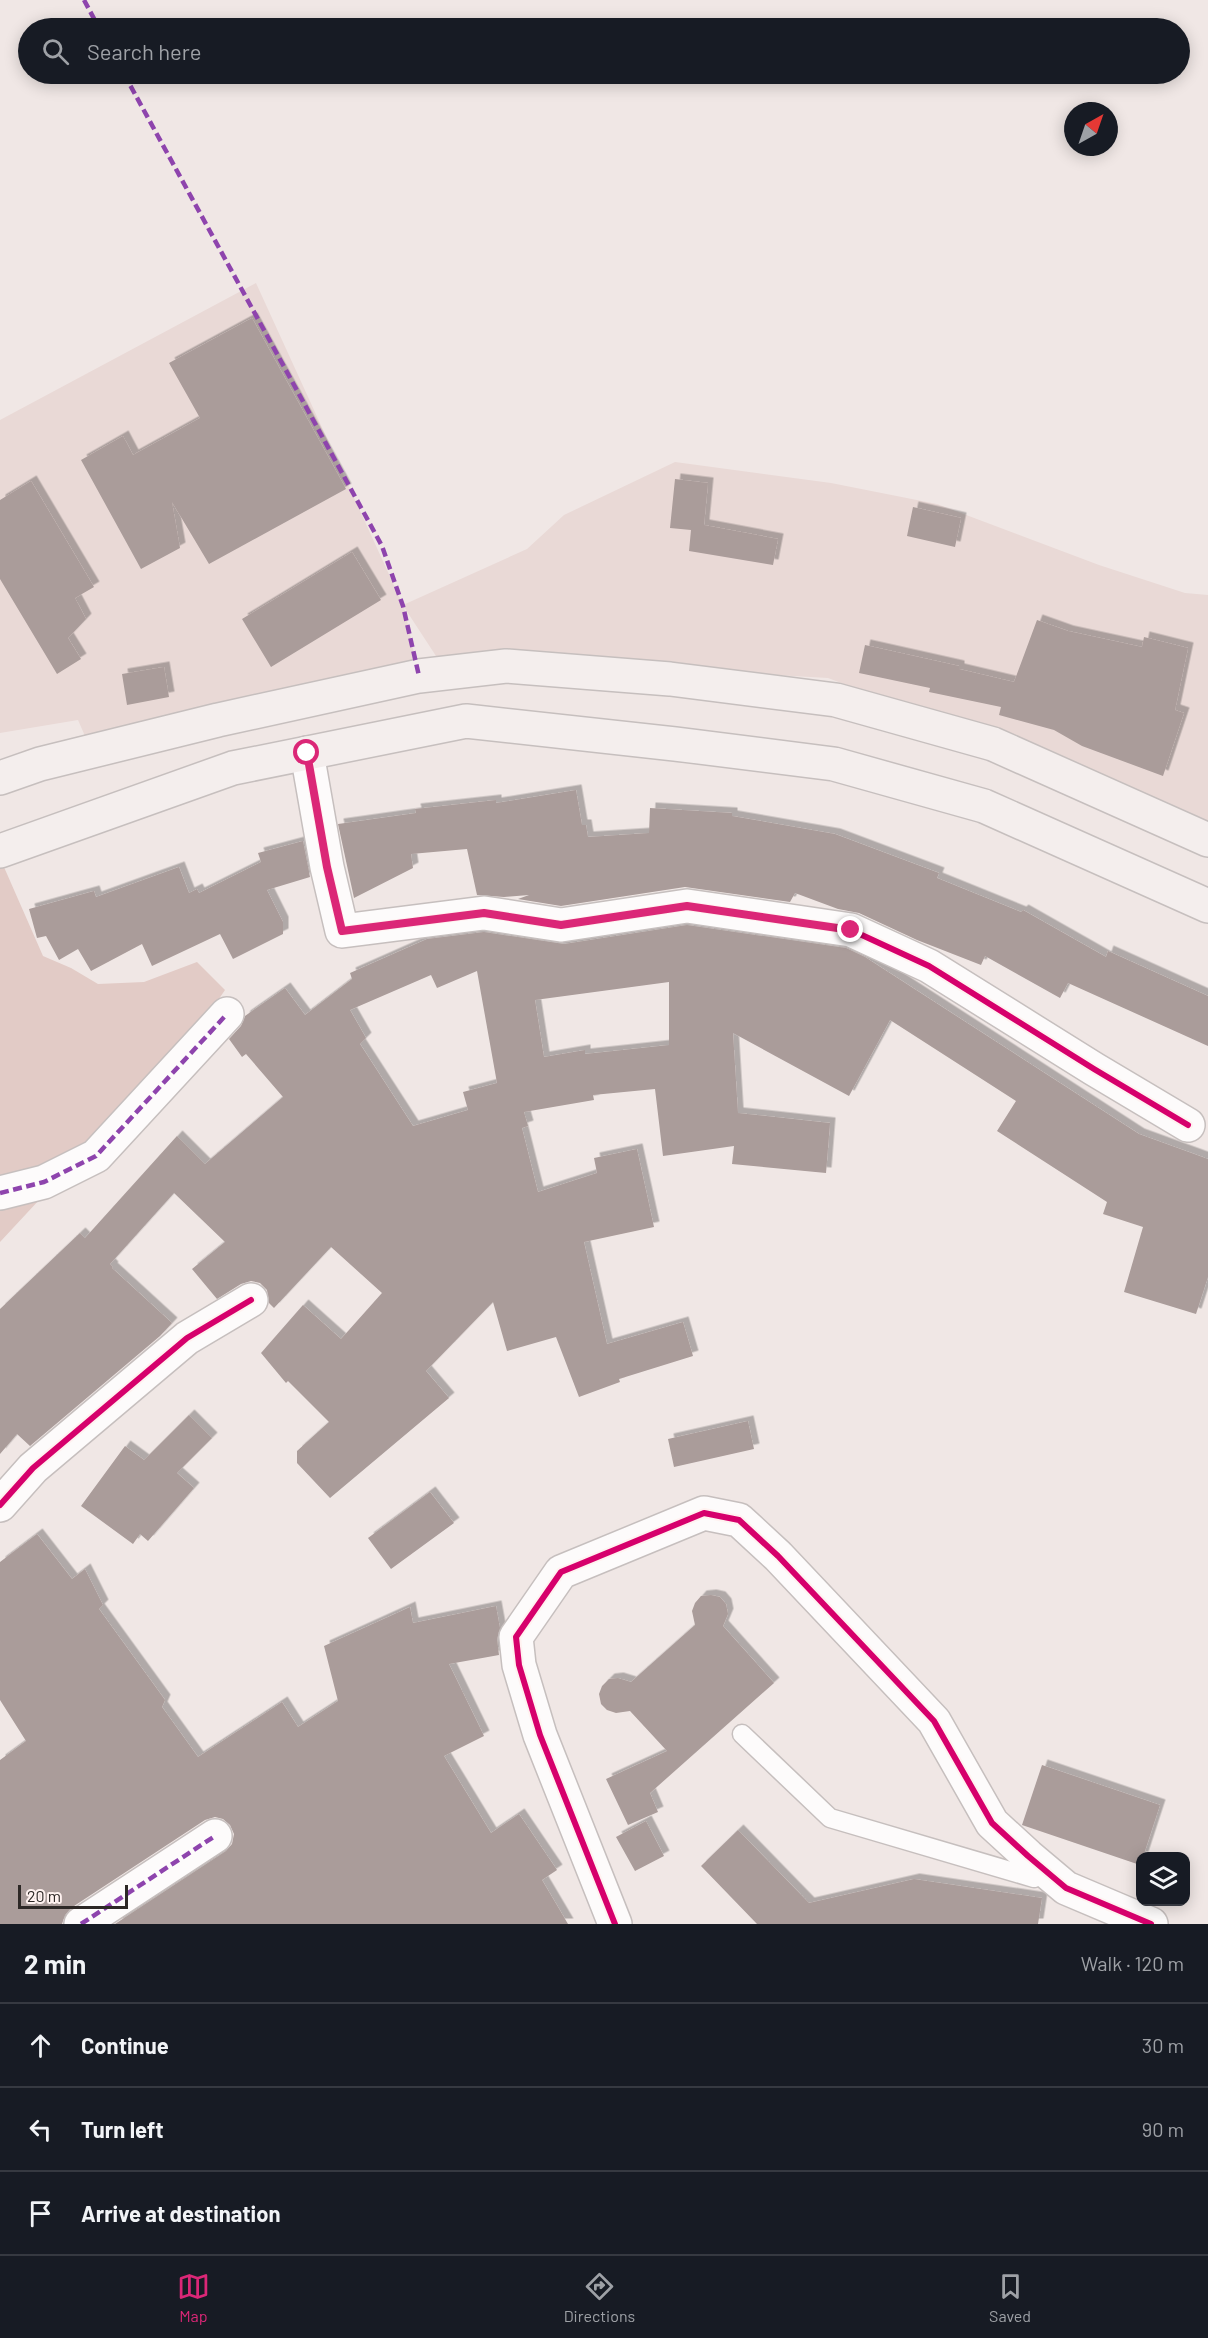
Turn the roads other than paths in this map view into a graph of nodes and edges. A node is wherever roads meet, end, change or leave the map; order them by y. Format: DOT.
graph roads {
  1 [pos="307,753"];
  2 [pos="0,778"];
  3 [pos="1208,840"];
  4 [pos="0,851"];
  5 [pos="1208,906"];
  6 [pos="227,1014"];
  7 [pos="1188,1125"];
  8 [pos="0,1193"];
  9 [pos="251,1300"];
  10 [pos="0,1505"];
  11 [pos="742,1734"];
  12 [pos="215,1836"];
  13 [pos="1047,1872"];
  14 [pos="81,1924"];
  15 [pos="615,1924"];
  16 [pos="1151,1924"];
  1 -- 4 [label="main road"];
  1 -- 5 [label="main road"];
  1 -- 7 [label="street"];
  2 -- 3 [label="main road"];
  6 -- 8 [label="street"];
  9 -- 10 [label="street"];
  11 -- 13 [label="lane"];
  12 -- 14 [label="street"];
  13 -- 15 [label="street"];
  13 -- 16 [label="street"];
}
